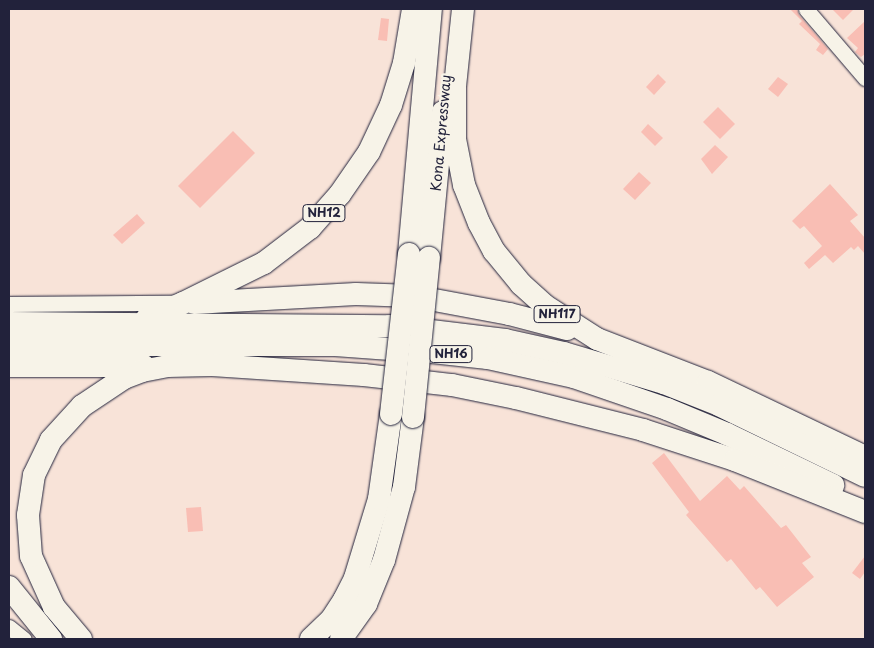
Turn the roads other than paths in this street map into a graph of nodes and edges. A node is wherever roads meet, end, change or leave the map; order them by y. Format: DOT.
graph roads {
  1 [pos="412,9"];
  2 [pos="432,9"];
  3 [pos="452,9"];
  4 [pos="463,9"];
  5 [pos="806,9"];
  6 [pos="865,78"];
  7 [pos="419,256"];
  8 [pos="183,303"];
  9 [pos="9,304"];
  10 [pos="9,322"];
  11 [pos="128,323"];
  12 [pos="597,339"];
  13 [pos="9,345"];
  14 [pos="9,366"];
  15 [pos="167,366"];
  16 [pos="402,416"];
  17 [pos="865,456"];
  18 [pos="865,476"];
  19 [pos="865,501"];
  20 [pos="865,512"];
  21 [pos="9,587"];
  22 [pos="9,626"];
  23 [pos="24,639"];
  24 [pos="51,639"];
  25 [pos="81,639"];
  26 [pos="311,639"];
  27 [pos="341,639"];
  1 -- 8 [label="highway, NH12"];
  2 -- 7 [label="highway, Kona Expressway"];
  3 -- 7 [label="highway, Kona Expressway"];
  4 -- 12 [label="highway, NH117"];
  5 -- 6 [label="street"];
  7 -- 16 [label="highway, bridge"];
  8 -- 9 [label="street"];
  8 -- 11 [label="highway, NH12"];
  8 -- 12 [label="highway"];
  10 -- 11 [label="highway, NH12"];
  11 -- 18 [label="highway, NH16"];
  12 -- 17 [label="highway, NH117"];
  13 -- 19 [label="highway, NH16"];
  14 -- 15 [label="highway"];
  15 -- 20 [label="highway"];
  15 -- 25 [label="highway"];
  16 -- 26 [label="highway"];
  16 -- 27 [label="highway"];
  21 -- 24 [label="highway"];
  22 -- 23 [label="street"];
}
